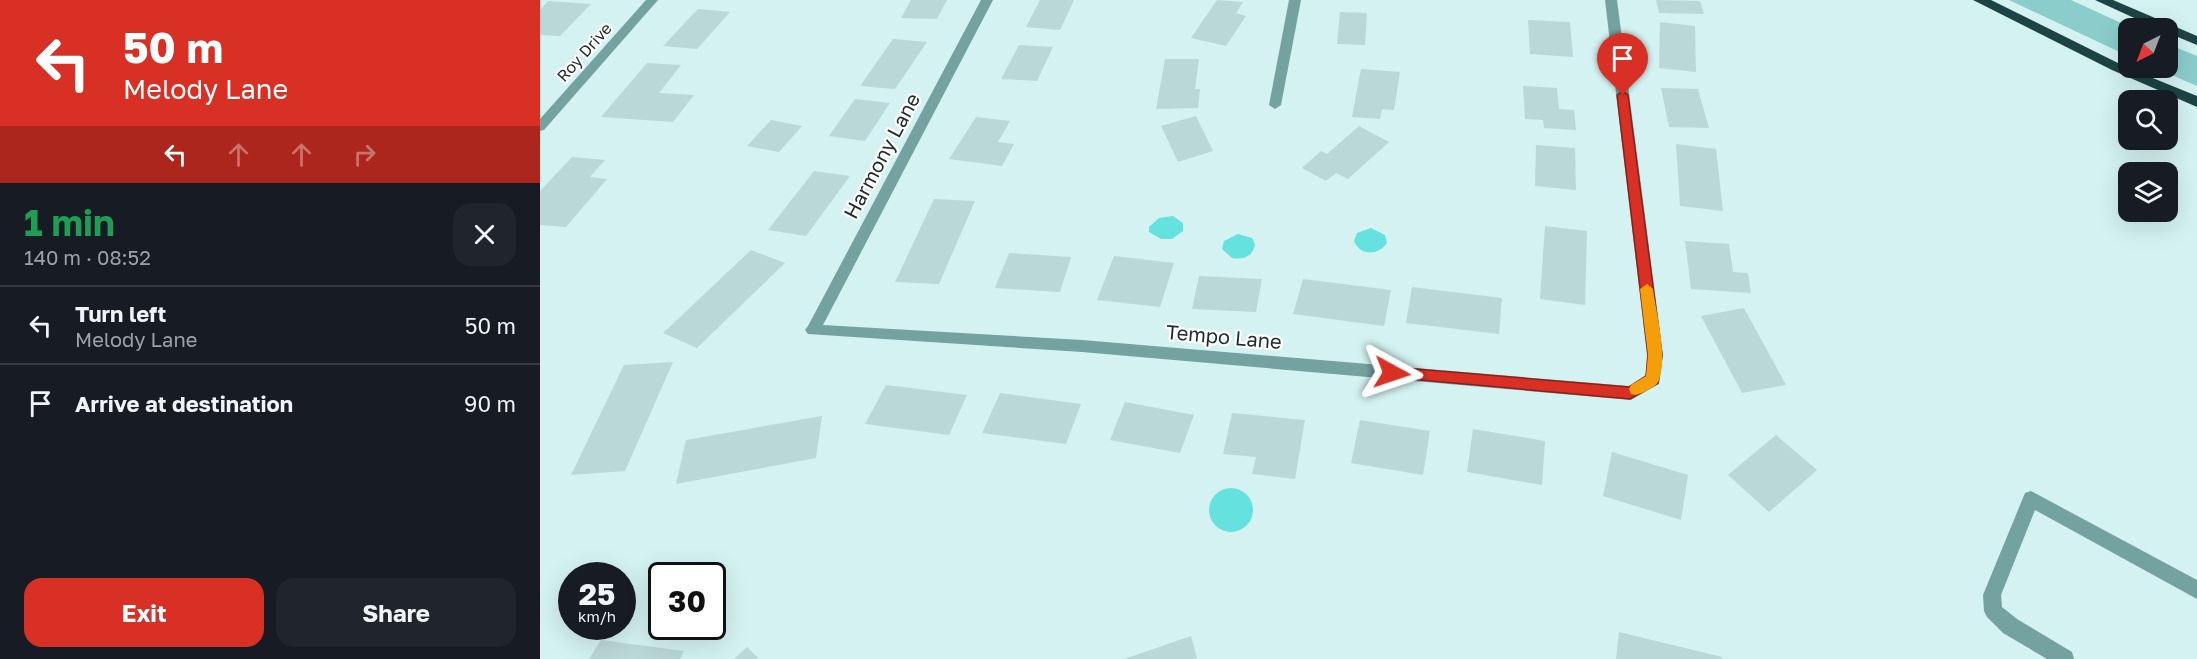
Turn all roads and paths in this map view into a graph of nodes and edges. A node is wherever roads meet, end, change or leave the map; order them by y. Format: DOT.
graph roads {
  1 [pos="652,0"];
  2 [pos="987,0"];
  3 [pos="1295,0"];
  4 [pos="1611,0"];
  5 [pos="1980,0"];
  6 [pos="2102,0"];
  7 [pos="2197,41"];
  8 [pos="2197,102"];
  9 [pos="1275,105"];
  10 [pos="540,127"];
  11 [pos="813,330"];
  12 [pos="2197,590"];
  13 [pos="2064,659"];
  1 -- 10 [label="street, Roy Drive"];
  2 -- 11 [label="street, Harmony Lane"];
  3 -- 9 [label="street"];
  4 -- 11 [label="street, Tempo Lane"];
  5 -- 8 [label="highway"];
  6 -- 7 [label="highway"];
  12 -- 13 [label="street"];
}
